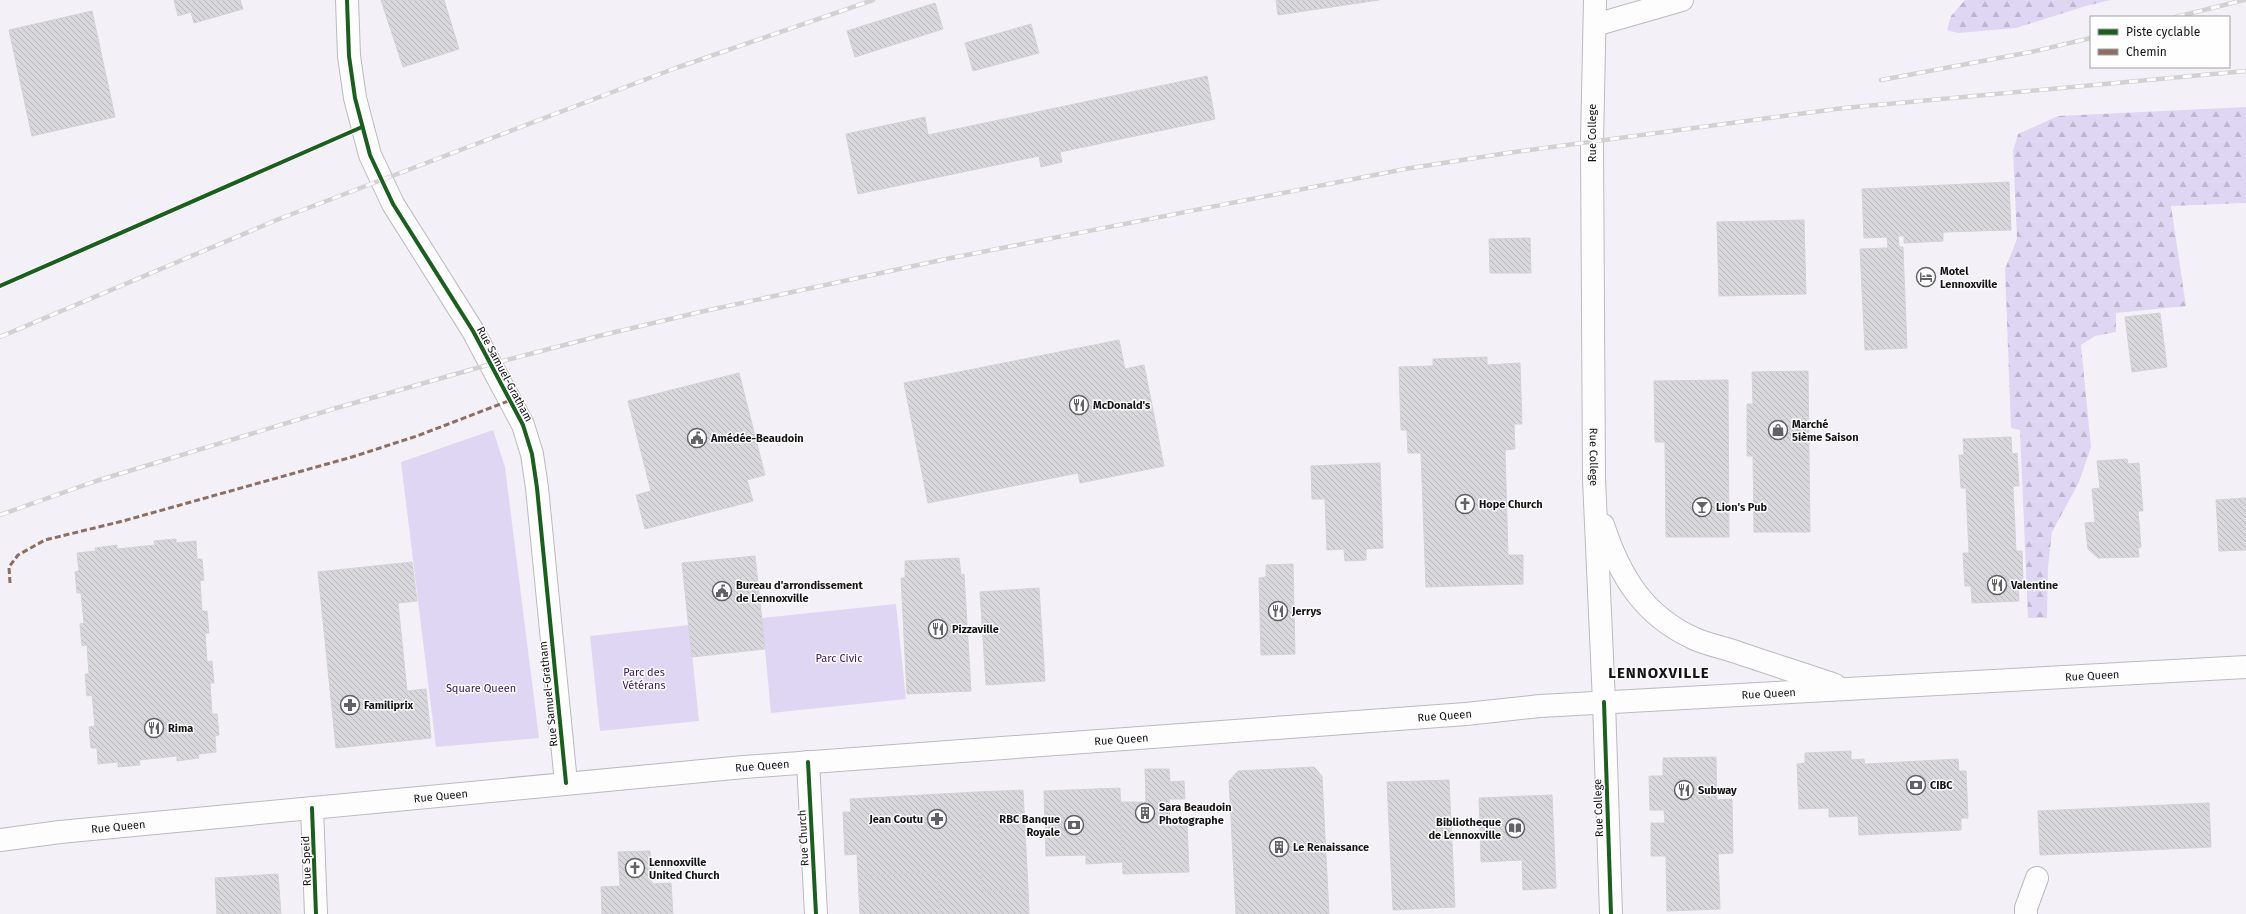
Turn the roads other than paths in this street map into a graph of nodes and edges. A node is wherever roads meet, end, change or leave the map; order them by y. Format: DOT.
graph roads {
  1 [pos="347,0"];
  2 [pos="1595,0"];
  3 [pos="1682,0"];
  4 [pos="1595,25"];
  5 [pos="1595,501"];
  6 [pos="2246,667"];
  7 [pos="1846,688"];
  8 [pos="1604,702"];
  9 [pos="808,762"];
  10 [pos="566,783"];
  11 [pos="312,808"];
  12 [pos="0,840"];
  13 [pos="2037,878"];
  14 [pos="316,914"];
  15 [pos="816,914"];
  16 [pos="1611,914"];
  17 [pos="2026,914"];
  1 -- 10 [label="main road, Rue Samuel-Gratham"];
  2 -- 4 [label="main road, Rue College"];
  3 -- 4 [label="main road"];
  4 -- 5 [label="main road, Rue College"];
  5 -- 7 [label="main road"];
  5 -- 8 [label="main road, Rue College"];
  6 -- 7 [label="main road, Rue Queen"];
  7 -- 8 [label="main road, Rue Queen"];
  8 -- 9 [label="main road, Rue Queen"];
  8 -- 16 [label="main road, Rue College"];
  9 -- 10 [label="main road, Rue Queen"];
  9 -- 15 [label="main road, Rue Church"];
  10 -- 11 [label="main road, Rue Queen"];
  11 -- 12 [label="main road, Rue Queen"];
  11 -- 14 [label="main road, Rue Speid"];
  13 -- 17 [label="main road"];
}
